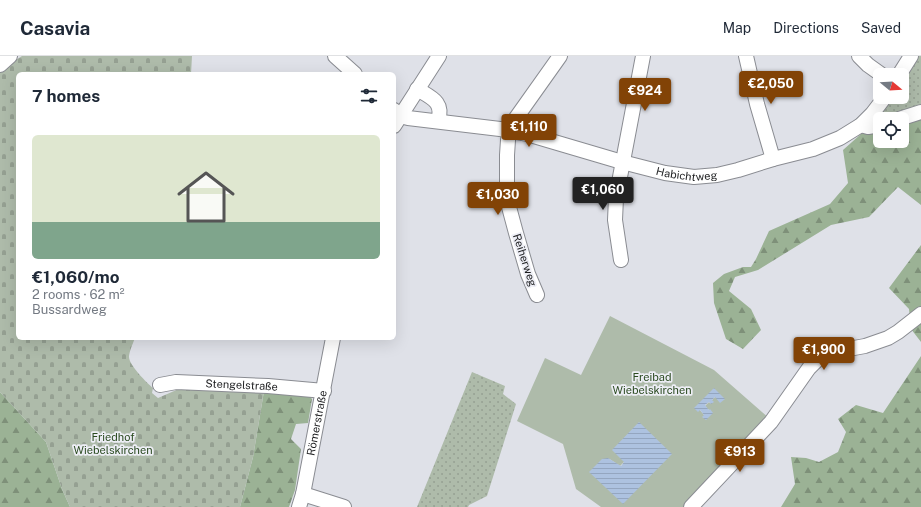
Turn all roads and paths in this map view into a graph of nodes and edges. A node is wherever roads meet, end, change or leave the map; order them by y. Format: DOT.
graph roads {
  1 [pos="10,56"];
  2 [pos="335,56"];
  3 [pos="439,56"];
  4 [pos="560,56"];
  5 [pos="643,56"];
  6 [pos="746,56"];
  7 [pos="859,56"];
  8 [pos="911,56"];
  9 [pos="0,65"];
  10 [pos="874,68"];
  11 [pos="903,68"];
  12 [pos="353,72"];
  13 [pos="417,89"];
  14 [pos="880,104"];
  15 [pos="921,112"];
  16 [pos="909,116"];
  17 [pos="396,117"];
  18 [pos="438,121"];
  19 [pos="861,125"];
  20 [pos="873,126"];
  21 [pos="510,130"];
  22 [pos="773,159"];
  23 [pos="622,162"];
  24 [pos="621,260"];
  25 [pos="537,295"];
  26 [pos="921,314"];
  27 [pos="334,340"];
  28 [pos="160,385"];
  29 [pos="324,391"];
  30 [pos="301,500"];
  31 [pos="344,507"];
  32 [pos="691,507"];
  1 -- 9 [label="street"];
  2 -- 12 [label="street"];
  3 -- 13 [label="street"];
  4 -- 21 [label="street"];
  5 -- 23 [label="street"];
  6 -- 22 [label="street"];
  7 -- 10 [label="street"];
  8 -- 11 [label="street"];
  13 -- 17 [label="street"];
  13 -- 18 [label="street"];
  14 -- 19 [label="street, Habichtweg"];
  15 -- 16 [label="street"];
  17 -- 18 [label="street, Habichtweg"];
  18 -- 21 [label="street, Habichtweg"];
  19 -- 20 [label="street"];
  19 -- 22 [label="street, Habichtweg"];
  21 -- 23 [label="street, Habichtweg"];
  21 -- 25 [label="street, Reiherweg"];
  22 -- 23 [label="street, Habichtweg"];
  23 -- 24 [label="street"];
  26 -- 32 [label="street"];
  27 -- 29 [label="street, Römerstraße"];
  28 -- 29 [label="street, Stengelstraße"];
  29 -- 30 [label="street, Römerstraße"];
  30 -- 31 [label="street"];
}
